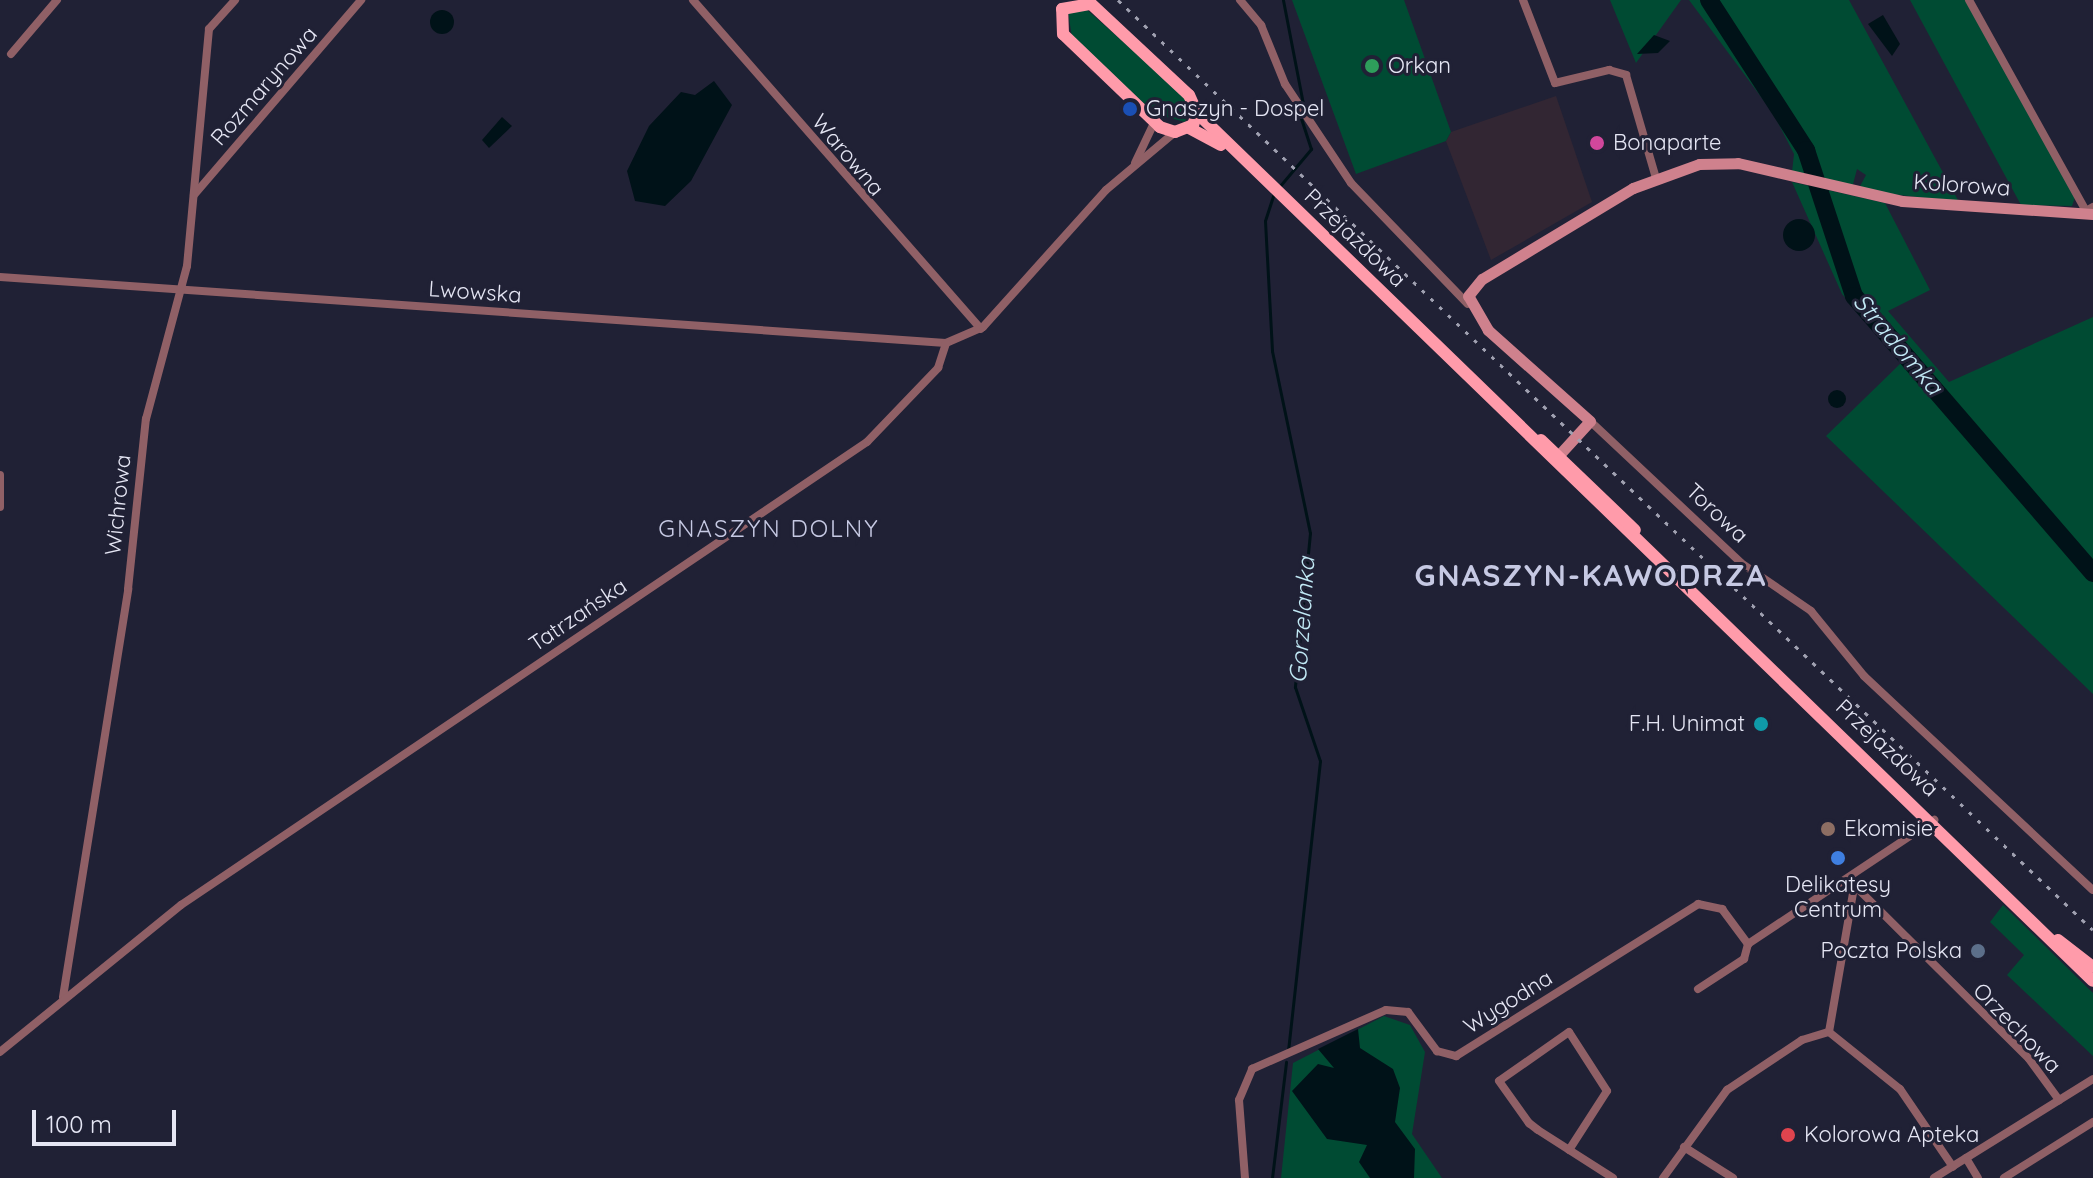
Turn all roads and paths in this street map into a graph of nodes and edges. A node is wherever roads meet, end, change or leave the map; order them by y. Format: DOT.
graph roads {
  1 [pos="57,0"];
  2 [pos="235,0"];
  3 [pos="361,0"];
  4 [pos="693,0"];
  5 [pos="1240,0"];
  6 [pos="1523,0"];
  7 [pos="1969,0"];
  8 [pos="1089,2"];
  9 [pos="1061,5"];
  10 [pos="11,54"];
  11 [pos="1197,113"];
  12 [pos="1154,121"];
  13 [pos="1189,128"];
  14 [pos="1175,132"];
  15 [pos="1132,167"];
  16 [pos="1259,173"];
  17 [pos="1656,178"];
  18 [pos="194,195"];
  19 [pos="2091,211"];
  20 [pos="0,277"];
  21 [pos="182,288"];
  22 [pos="1468,304"];
  23 [pos="981,329"];
  24 [pos="1427,336"];
  25 [pos="946,343"];
  26 [pos="1590,421"];
  27 [pos="1558,456"];
  28 [pos="0,475"];
  29 [pos="0,507"];
  30 [pos="1687,586"];
  31 [pos="1934,820"];
  32 [pos="1848,879"];
  33 [pos="1854,887"];
  34 [pos="2093,890"];
  35 [pos="2058,940"];
  36 [pos="1748,944"];
  37 [pos="2093,967"];
  38 [pos="2093,981"];
  39 [pos="1698,989"];
  40 [pos="63,997"];
  41 [pos="1829,1032"];
  42 [pos="0,1052"];
  43 [pos="2093,1079"];
  44 [pos="2059,1100"];
  45 [pos="2093,1122"];
  46 [pos="1684,1147"];
  47 [pos="1569,1150"];
  48 [pos="1966,1158"];
  49 [pos="1953,1167"];
  50 [pos="1245,1178"];
  51 [pos="1613,1178"];
  52 [pos="1663,1178"];
  53 [pos="1733,1178"];
  54 [pos="1934,1178"];
  55 [pos="1978,1178"];
  56 [pos="2004,1178"];
  1 -- 10 [label="street"];
  2 -- 18 [label="street, Wichrowa"];
  3 -- 18 [label="street, Rozmarynowa"];
  4 -- 23 [label="street, Warowna"];
  5 -- 22 [label="street"];
  6 -- 17 [label="street"];
  7 -- 19 [label="street"];
  8 -- 9 [label="main road"];
  8 -- 11 [label="main road, Przejazdowa"];
  9 -- 12 [label="main road"];
  11 -- 13 [label="main road"];
  11 -- 16 [label="main road, Przejazdowa"];
  12 -- 14 [label="main road"];
  12 -- 15 [label="street"];
  13 -- 14 [label="main road"];
  13 -- 16 [label="main road, Przejazdowa"];
  14 -- 15 [label="street"];
  15 -- 23 [label="street"];
  16 -- 24 [label="main road, Przejazdowa"];
  17 -- 19 [label="street, Kolorowa"];
  17 -- 22 [label="street, Kolorowa"];
  18 -- 21 [label="street, Wichrowa"];
  20 -- 21 [label="street, Lwowska"];
  21 -- 25 [label="street, Lwowska"];
  21 -- 40 [label="street, Wichrowa"];
  22 -- 26 [label="street, Torowa"];
  23 -- 25 [label="street"];
  24 -- 27 [label="main road, Przejazdowa"];
  24 -- 30 [label="main road, Przejazdowa"];
  25 -- 40 [label="street, Tatrzańska"];
  26 -- 27 [label="street"];
  26 -- 34 [label="street, Torowa"];
  27 -- 30 [label="main road, Przejazdowa"];
  28 -- 29 [label="street"];
  30 -- 31 [label="main road, Przejazdowa"];
  31 -- 32 [label="street"];
  31 -- 35 [label="main road, Przejazdowa"];
  32 -- 33 [label="street, Orzechowa"];
  32 -- 36 [label="street"];
  33 -- 41 [label="street"];
  33 -- 44 [label="street, Orzechowa"];
  35 -- 37 [label="main road, Przejazdowa"];
  35 -- 38 [label="main road, Przejazdowa"];
  36 -- 39 [label="street"];
  36 -- 50 [label="street, Wygodna"];
  40 -- 42 [label="street, Tatrzańska"];
  41 -- 46 [label="street"];
  41 -- 49 [label="street"];
  43 -- 44 [label="street"];
  44 -- 48 [label="street"];
  45 -- 56 [label="street"];
  46 -- 52 [label="street"];
  46 -- 53 [label="street"];
  47 -- 47 [label="street"];
  47 -- 51 [label="street"];
  48 -- 49 [label="street"];
  48 -- 55 [label="street"];
  49 -- 54 [label="street"];
}
